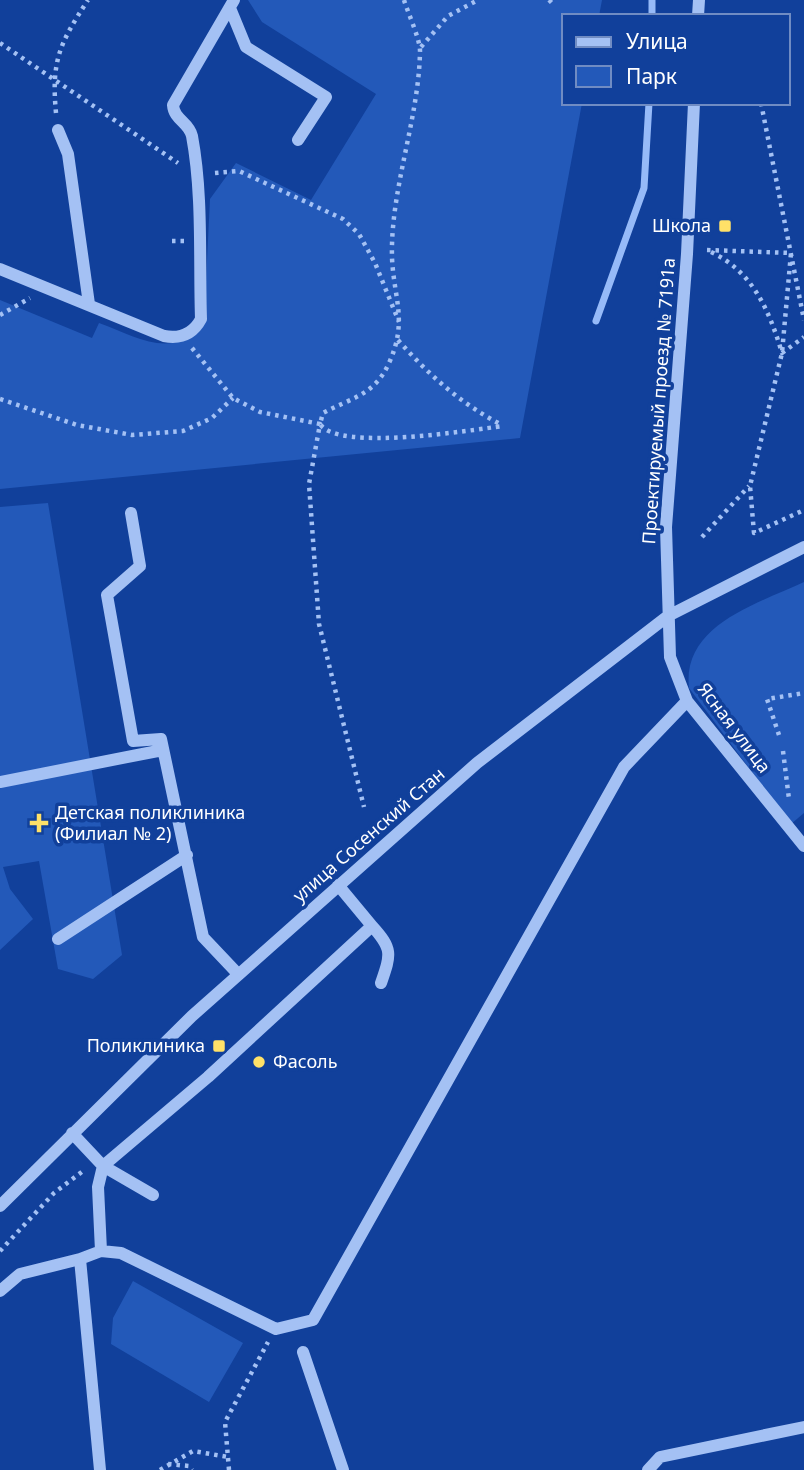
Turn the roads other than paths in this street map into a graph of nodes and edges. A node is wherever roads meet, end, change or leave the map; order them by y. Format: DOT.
graph roads {
  1 [pos="232,4"];
  2 [pos="694,105"];
  3 [pos="58,130"];
  4 [pos="298,140"];
  5 [pos="0,269"];
  6 [pos="89,304"];
  7 [pos="131,513"];
  8 [pos="804,547"];
  9 [pos="668,617"];
  10 [pos="687,701"];
  11 [pos="163,750"];
  12 [pos="0,782"];
  13 [pos="802,838"];
  14 [pos="187,855"];
  15 [pos="338,885"];
  16 [pos="372,926"];
  17 [pos="58,939"];
  18 [pos="238,974"];
  19 [pos="381,983"];
  20 [pos="72,1133"];
  21 [pos="103,1166"];
  22 [pos="153,1195"];
  23 [pos="0,1206"];
  24 [pos="101,1251"];
  25 [pos="80,1259"];
  26 [pos="0,1291"];
  27 [pos="303,1352"];
  28 [pos="804,1427"];
  29 [pos="100,1470"];
  30 [pos="343,1470"];
  31 [pos="648,1470"];
  1 -- 4 [label="street"];
  1 -- 6 [label="street"];
  2 -- 9 [label="street, Проектируемый проезд № 7191а"];
  3 -- 6 [label="street"];
  5 -- 6 [label="street"];
  7 -- 11 [label="street"];
  8 -- 9 [label="street, улица Сосенский Стан"];
  9 -- 10 [label="street, Ясная улица"];
  9 -- 15 [label="street, улица Сосенский Стан"];
  10 -- 13 [label="street, Ясная улица"];
  10 -- 24 [label="street"];
  11 -- 12 [label="street"];
  11 -- 14 [label="street"];
  14 -- 17 [label="street"];
  14 -- 18 [label="street"];
  15 -- 16 [label="street"];
  15 -- 18 [label="street, улица Сосенский Стан"];
  16 -- 19 [label="street"];
  16 -- 21 [label="street"];
  18 -- 20 [label="street, улица Сосенский Стан"];
  20 -- 21 [label="street"];
  20 -- 23 [label="street, улица Сосенский Стан"];
  21 -- 22 [label="street"];
  21 -- 24 [label="street"];
  24 -- 25 [label="street"];
  25 -- 26 [label="street"];
  25 -- 29 [label="street"];
  27 -- 30 [label="street"];
  28 -- 31 [label="street"];
}
